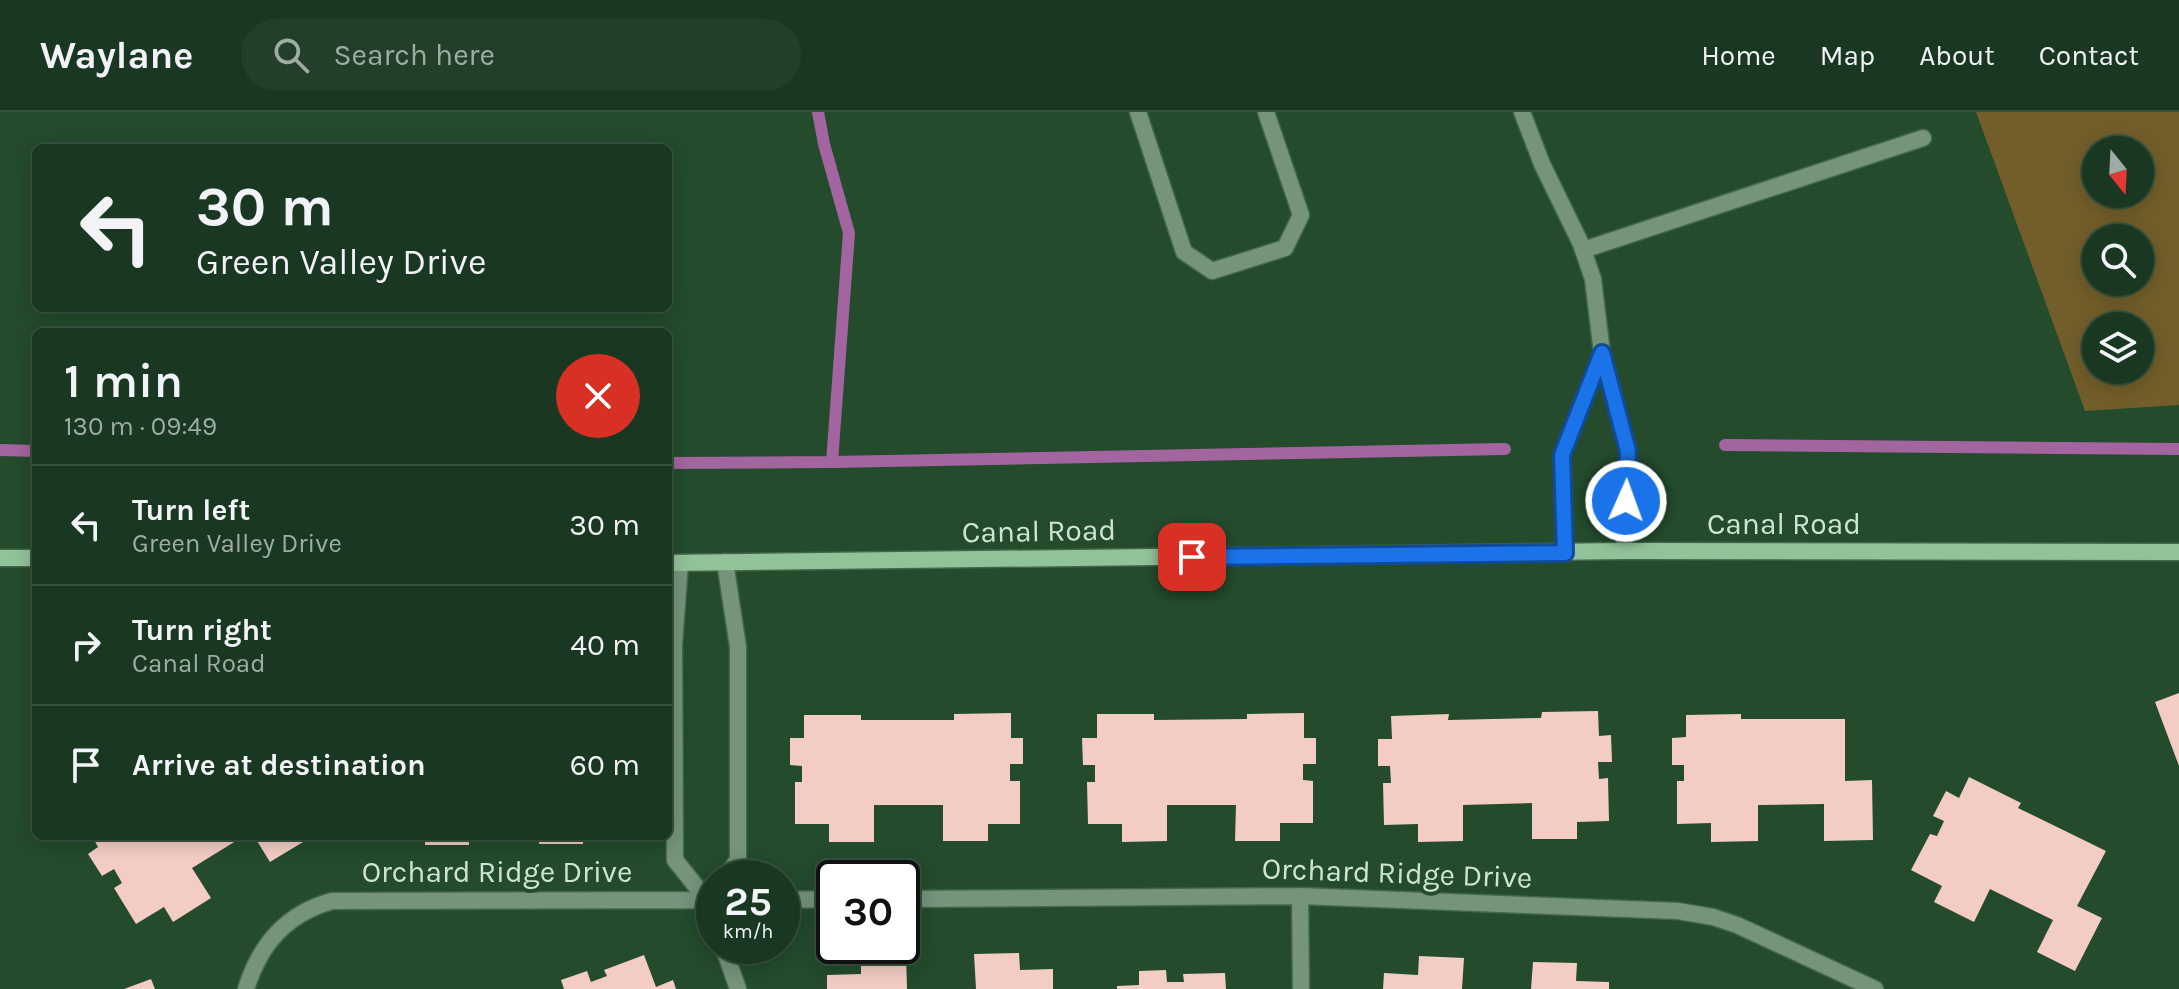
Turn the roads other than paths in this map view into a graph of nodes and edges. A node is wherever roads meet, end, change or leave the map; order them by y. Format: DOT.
graph roads {
  1 [pos="1138,112"];
  2 [pos="1266,112"];
  3 [pos="1522,112"];
  4 [pos="1923,138"];
  5 [pos="1583,250"];
  6 [pos="1602,353"];
  7 [pos="1624,551"];
  8 [pos="2179,552"];
  9 [pos="1565,553"];
  10 [pos="0,558"];
  11 [pos="32,558"];
  12 [pos="725,562"];
  13 [pos="674,563"];
  14 [pos="738,860"];
  15 [pos="696,881"];
  16 [pos="1300,896"];
  17 [pos="696,897"];
  18 [pos="920,899"];
  19 [pos="729,964"];
  20 [pos="246,989"];
  21 [pos="738,989"];
  22 [pos="1301,989"];
  23 [pos="1875,989"];
  1 -- 2 [label="street"];
  3 -- 5 [label="street"];
  4 -- 5 [label="street"];
  5 -- 6 [label="street"];
  6 -- 7 [label="street"];
  6 -- 9 [label="street"];
  7 -- 8 [label="street, Canal Road"];
  7 -- 9 [label="street, Canal Road"];
  9 -- 12 [label="street, Canal Road"];
  10 -- 11 [label="street"];
  12 -- 13 [label="street, Canal Road"];
  12 -- 14 [label="street"];
  13 -- 15 [label="street"];
  16 -- 18 [label="street, Orchard Ridge Drive"];
  16 -- 22 [label="street"];
  16 -- 23 [label="street, Orchard Ridge Drive"];
  17 -- 20 [label="street, Orchard Ridge Drive"];
  19 -- 21 [label="street"];
}
